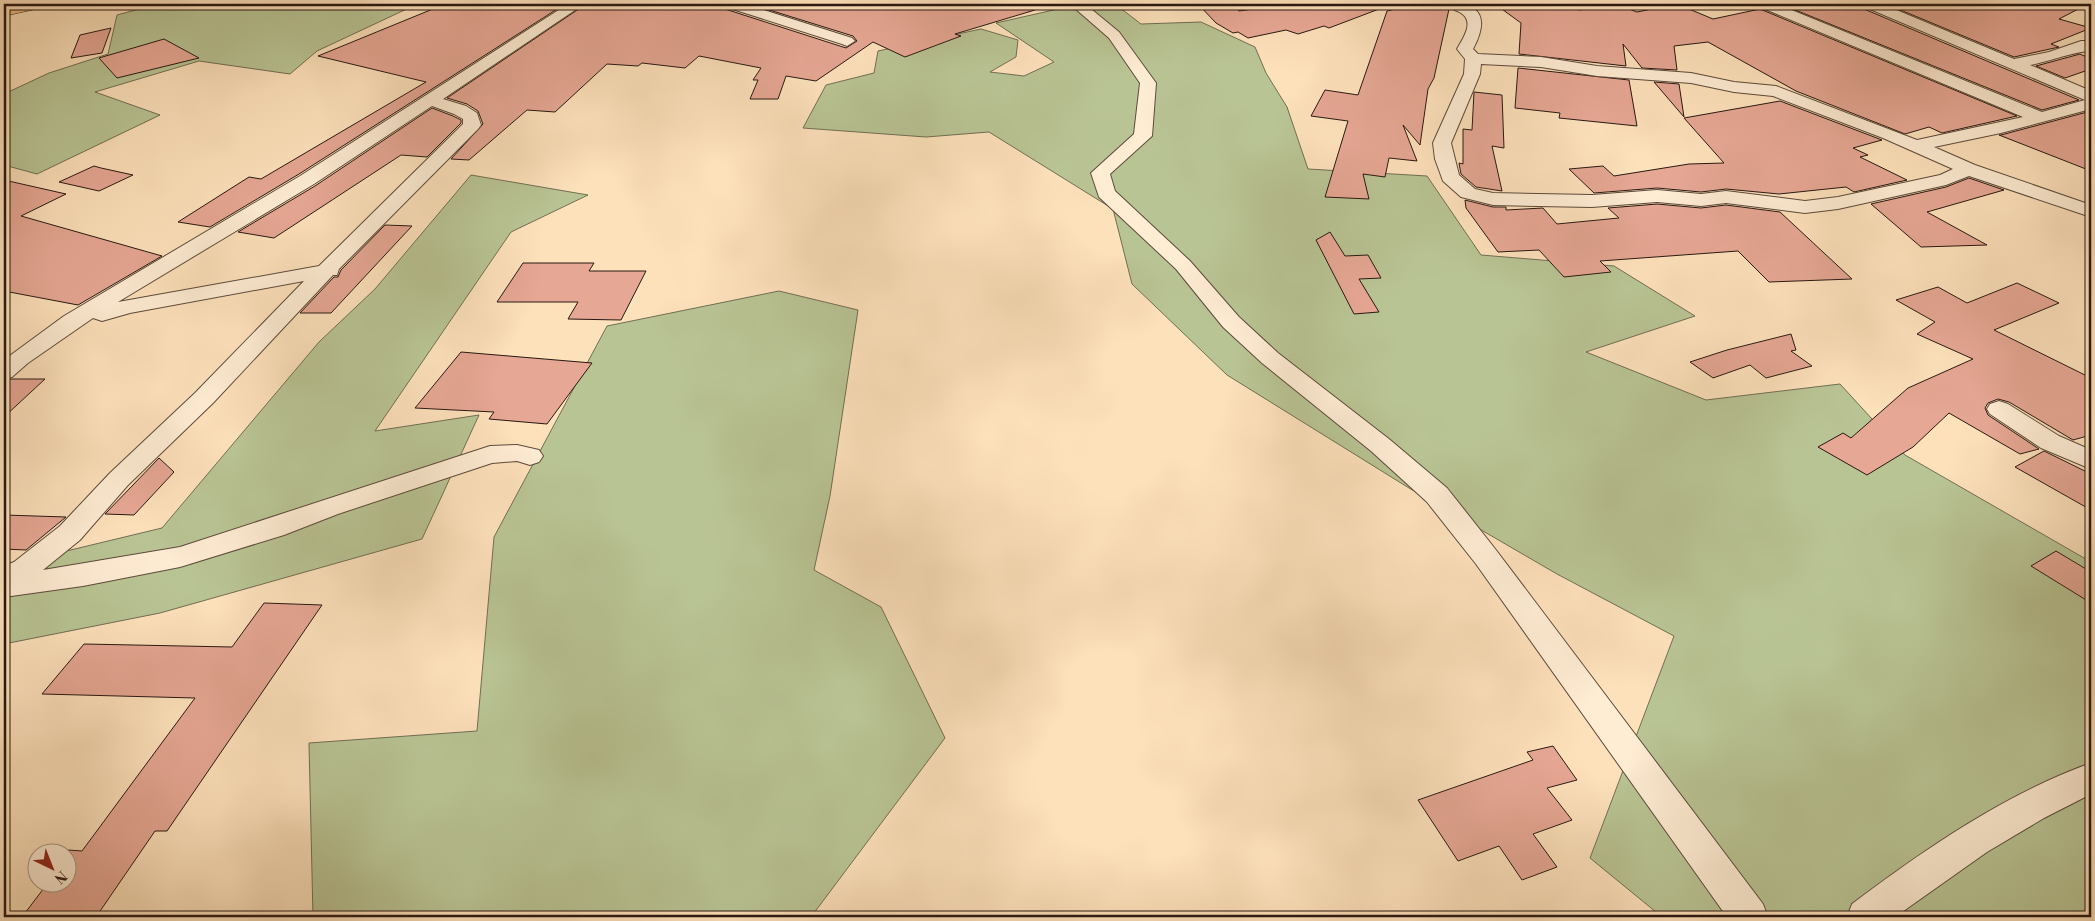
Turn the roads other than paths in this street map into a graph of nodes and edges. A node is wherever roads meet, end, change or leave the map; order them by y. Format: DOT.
graph roads {
  1 [pos="40,4"];
  2 [pos="577,4"];
  3 [pos="730,4"];
  4 [pos="1077,4"];
  5 [pos="1454,4"];
  6 [pos="1765,4"];
  7 [pos="1870,4"];
  8 [pos="4,12"];
  9 [pos="847,41"];
  10 [pos="2091,46"];
  11 [pos="1473,59"];
  12 [pos="2013,64"];
  13 [pos="2091,97"];
  14 [pos="430,100"];
  15 [pos="2091,104"];
  16 [pos="2039,116"];
  17 [pos="1914,146"];
  18 [pos="1968,169"];
  19 [pos="2091,211"];
  20 [pos="329,270"];
  21 [pos="72,322"];
  22 [pos="4,372"];
  23 [pos="1999,408"];
  24 [pos="530,456"];
  25 [pos="2091,460"];
  26 [pos="4,578"];
  27 [pos="4,586"];
  28 [pos="2091,778"];
  29 [pos="1749,917"];
  30 [pos="1866,917"];
  1 -- 8 [label="highway"];
  2 -- 14 [label="street"];
  3 -- 9 [label="street"];
  4 -- 29 [label="street"];
  5 -- 11 [label="street"];
  6 -- 16 [label="street"];
  7 -- 12 [label="street"];
  10 -- 12 [label="street"];
  11 -- 17 [label="street"];
  11 -- 18 [label="street"];
  12 -- 13 [label="street"];
  14 -- 20 [label="street"];
  14 -- 21 [label="street"];
  15 -- 16 [label="street"];
  16 -- 17 [label="street"];
  17 -- 18 [label="street"];
  18 -- 19 [label="street"];
  20 -- 21 [label="street"];
  20 -- 26 [label="street"];
  21 -- 22 [label="street"];
  23 -- 25 [label="street"];
  24 -- 27 [label="street"];
  28 -- 30 [label="street"];
}
